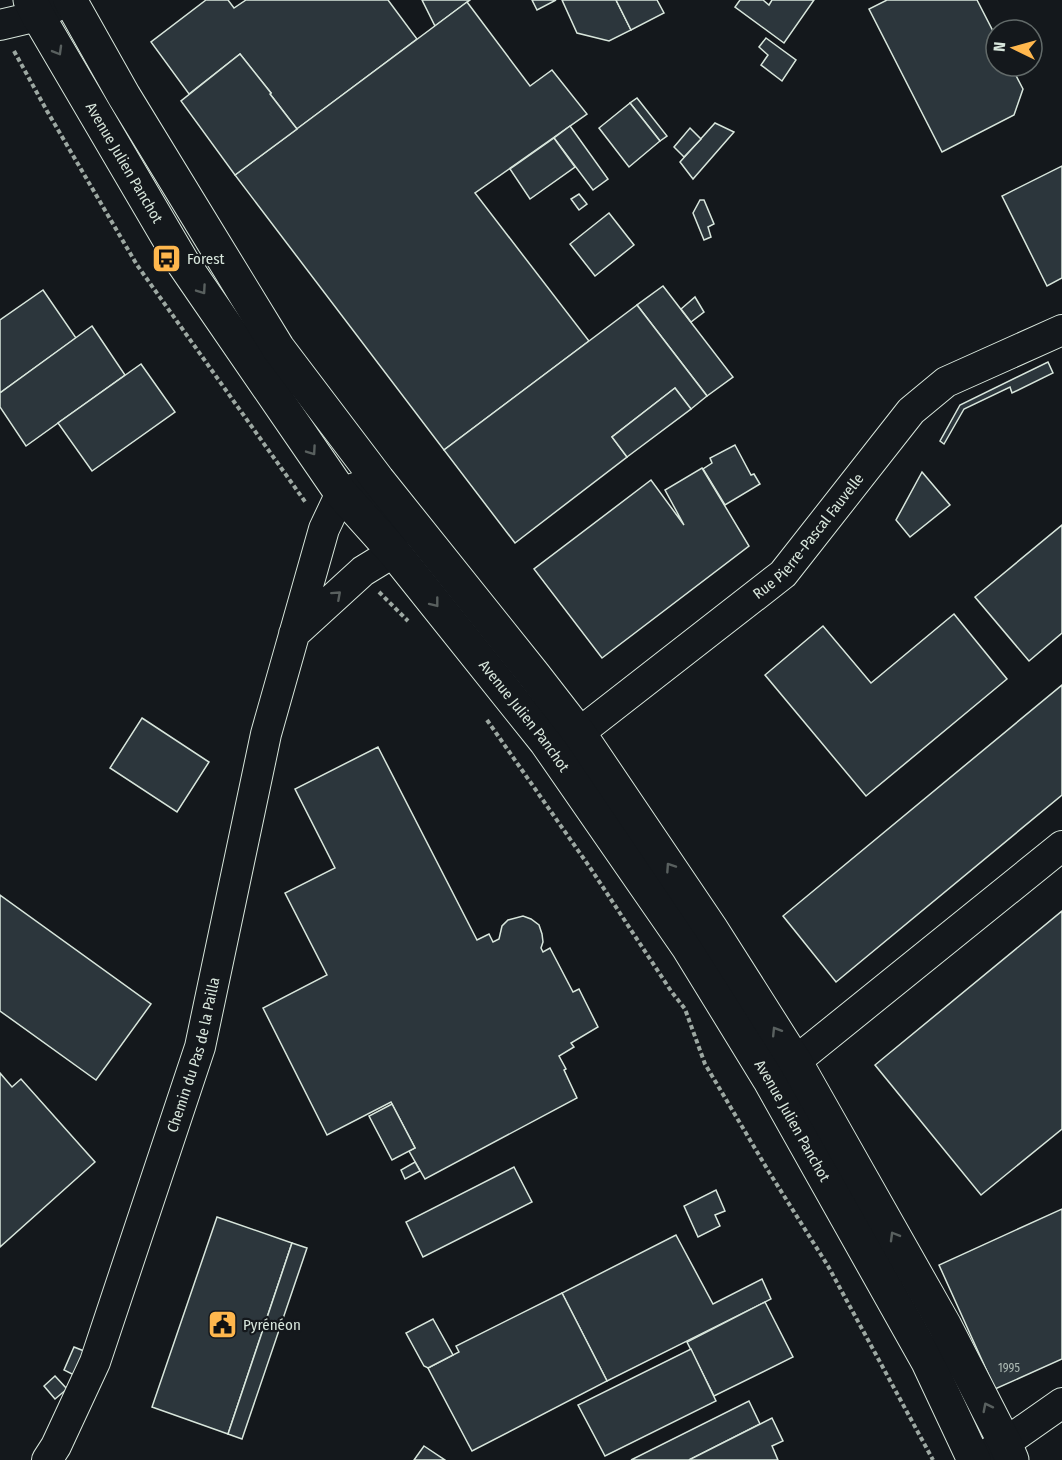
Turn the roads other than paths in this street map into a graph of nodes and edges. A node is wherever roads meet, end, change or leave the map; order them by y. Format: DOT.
graph roads {
  1 [pos="68,0"];
  2 [pos="34,8"];
  3 [pos="0,25"];
  4 [pos="1062,330"];
  5 [pos="378,480"];
  6 [pos="341,493"];
  7 [pos="394,552"];
  8 [pos="294,634"];
  9 [pos="579,733"];
  10 [pos="555,754"];
  11 [pos="1062,846"];
  12 [pos="782,1070"];
  13 [pos="1062,1403"];
  14 [pos="1008,1451"];
  15 [pos="47,1460"];
  16 [pos="975,1460"];
  1 -- 2 [label="street"];
  1 -- 5 [label="main road, Avenue Julien Panchot"];
  2 -- 3 [label="street"];
  2 -- 6 [label="main road, Avenue Julien Panchot, one-way"];
  4 -- 9 [label="street, Rue Pierre-Pascal Fauvelle"];
  5 -- 6 [label="street"];
  5 -- 7 [label="street"];
  5 -- 9 [label="main road, Avenue Julien Panchot"];
  6 -- 7 [label="main road, Avenue Julien Panchot"];
  6 -- 8 [label="street, Chemin du Pas de la Pailla"];
  8 -- 7 [label="street, one-way"];
  7 -- 10 [label="main road, Avenue Julien Panchot, one-way"];
  8 -- 15 [label="street, Chemin du Pas de la Pailla"];
  9 -- 10 [label="street, Rue Pierre-Pascal Fauvelle"];
  12 -- 9 [label="main road, Avenue Julien Panchot, one-way"];
  10 -- 12 [label="main road, Avenue Julien Panchot"];
  11 -- 12 [label="street"];
  14 -- 12 [label="main road, Avenue Julien Panchot, one-way"];
  12 -- 16 [label="main road, Avenue Julien Panchot"];
  13 -- 14 [label="street"];
  14 -- 16 [label="street"];
}
